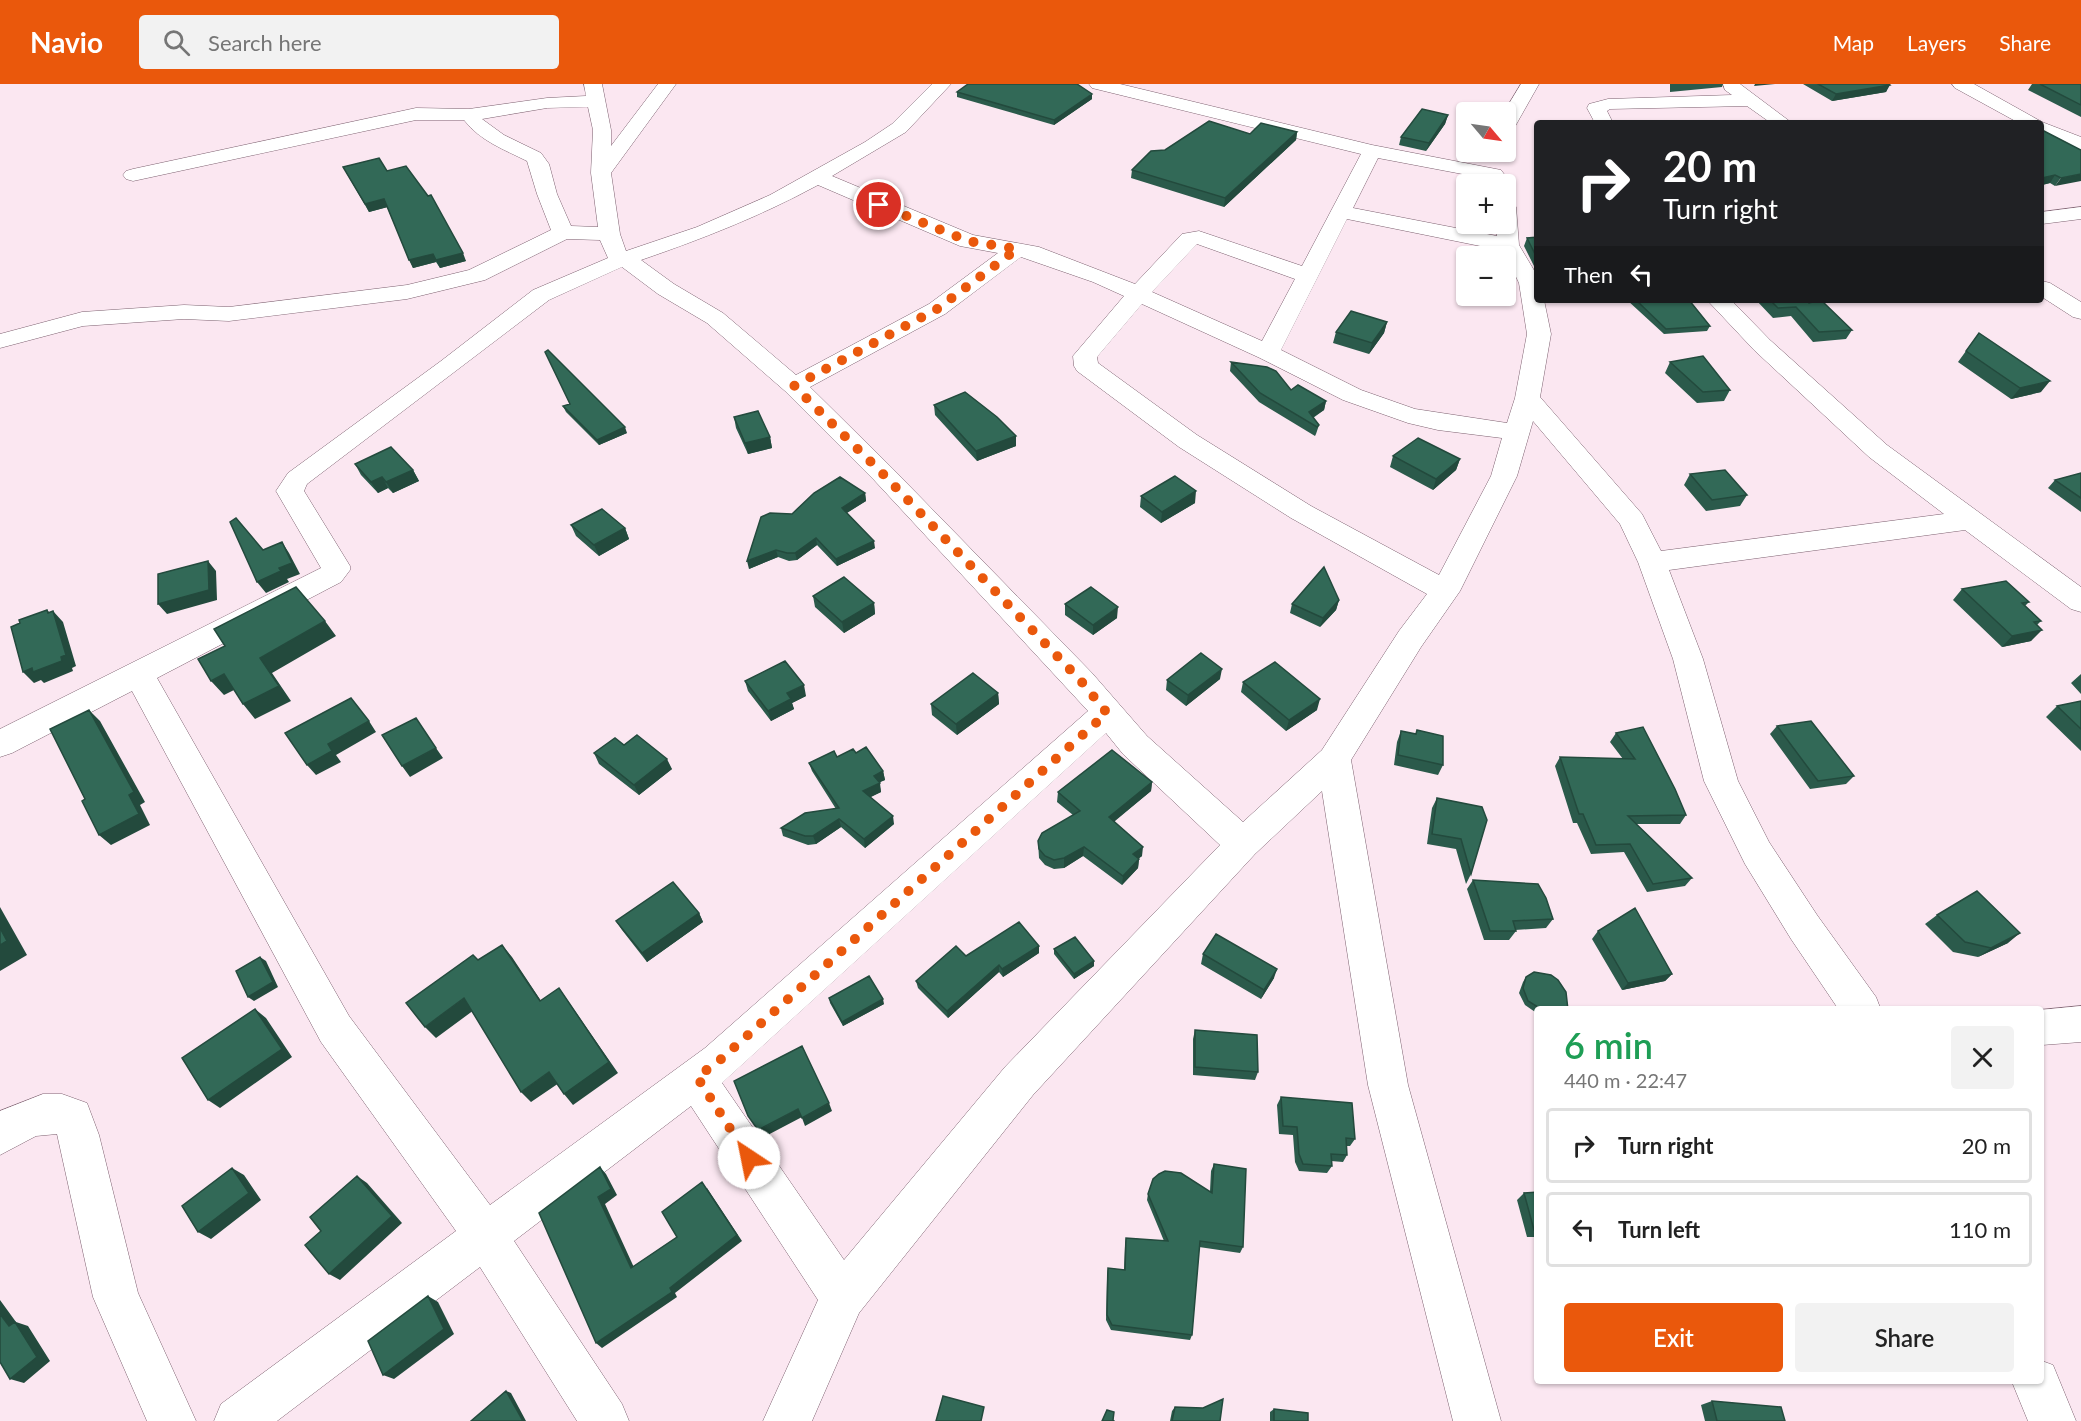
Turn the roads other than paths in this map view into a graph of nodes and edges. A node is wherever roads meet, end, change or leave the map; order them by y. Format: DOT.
graph roads {
  1 [pos="667,84"];
  2 [pos="942,84"];
  3 [pos="1098,84"];
  4 [pos="1530,84"];
  5 [pos="1728,84"];
  6 [pos="1961,84"];
  7 [pos="594,92"];
  8 [pos="1749,100"];
  9 [pos="1516,108"];
  10 [pos="469,115"];
  11 [pos="1602,120"];
  12 [pos="1779,120"];
  13 [pos="2027,120"];
  14 [pos="2044,129"];
  15 [pos="2081,144"];
  16 [pos="1372,151"];
  17 [pos="601,173"];
  18 [pos="1474,174"];
  19 [pos="133,176"];
  20 [pos="817,177"];
  21 [pos="1341,212"];
  22 [pos="2081,213"];
  23 [pos="2044,218"];
  24 [pos="563,232"];
  25 [pos="609,234"];
  26 [pos="1507,234"];
  27 [pos="1508,244"];
  28 [pos="1017,249"];
  29 [pos="622,260"];
  30 [pos="1308,276"];
  31 [pos="2044,289"];
  32 [pos="1138,294"];
  33 [pos="1721,303"];
  34 [pos="2081,312"];
  35 [pos="0,341"];
  36 [pos="1268,353"];
  37 [pos="794,386"];
  38 [pos="1527,398"];
  39 [pos="1516,432"];
  40 [pos="1969,520"];
  41 [pos="1652,562"];
  42 [pos="1445,591"];
  43 [pos="2081,603"];
  44 [pos="139,674"];
  45 [pos="1107,713"];
  46 [pos="0,744"];
  47 [pos="1334,759"];
  48 [pos="1243,844"];
  49 [pos="1859,1006"];
  50 [pos="2081,1024"];
  51 [pos="2044,1027"];
  52 [pos="697,1077"];
  53 [pos="0,1134"];
  54 [pos="484,1235"];
  55 [pos="843,1297"];
  56 [pos="2037,1384"];
  57 [pos="172,1421"];
  58 [pos="238,1421"];
  59 [pos="605,1421"];
  60 [pos="787,1421"];
  61 [pos="1477,1421"];
  62 [pos="2052,1421"];
  1 -- 17 [label="street"];
  2 -- 20 [label="street"];
  3 -- 16 [label="street"];
  4 -- 9 [label="street"];
  5 -- 8 [label="street"];
  6 -- 13 [label="street"];
  7 -- 10 [label="street"];
  7 -- 17 [label="street"];
  8 -- 11 [label="street"];
  8 -- 12 [label="street"];
  10 -- 19 [label="street"];
  10 -- 24 [label="street"];
  14 -- 15 [label="street"];
  16 -- 18 [label="street"];
  16 -- 21 [label="street"];
  17 -- 25 [label="street"];
  20 -- 28 [label="street"];
  20 -- 29 [label="street"];
  21 -- 27 [label="street"];
  21 -- 30 [label="street"];
  22 -- 23 [label="street"];
  24 -- 25 [label="street"];
  24 -- 35 [label="street"];
  25 -- 29 [label="street"];
  26 -- 27 [label="street"];
  27 -- 38 [label="street"];
  28 -- 32 [label="street"];
  28 -- 37 [label="street"];
  29 -- 37 [label="street"];
  29 -- 44 [label="street"];
  30 -- 32 [label="street"];
  30 -- 36 [label="street"];
  31 -- 34 [label="street"];
  32 -- 36 [label="street"];
  32 -- 42 [label="street"];
  33 -- 40 [label="street"];
  36 -- 39 [label="street"];
  37 -- 45 [label="street"];
  38 -- 39 [label="street"];
  38 -- 41 [label="street"];
  39 -- 42 [label="street"];
  40 -- 41 [label="street"];
  40 -- 43 [label="street"];
  41 -- 49 [label="street"];
  42 -- 47 [label="street"];
  44 -- 46 [label="street"];
  44 -- 54 [label="street"];
  45 -- 48 [label="street"];
  45 -- 52 [label="street"];
  47 -- 48 [label="street"];
  47 -- 61 [label="street"];
  48 -- 55 [label="street"];
  50 -- 51 [label="street"];
  52 -- 54 [label="street"];
  52 -- 55 [label="street"];
  53 -- 57 [label="street"];
  54 -- 58 [label="street"];
  54 -- 59 [label="street"];
  55 -- 60 [label="street"];
  56 -- 62 [label="street"];
}
